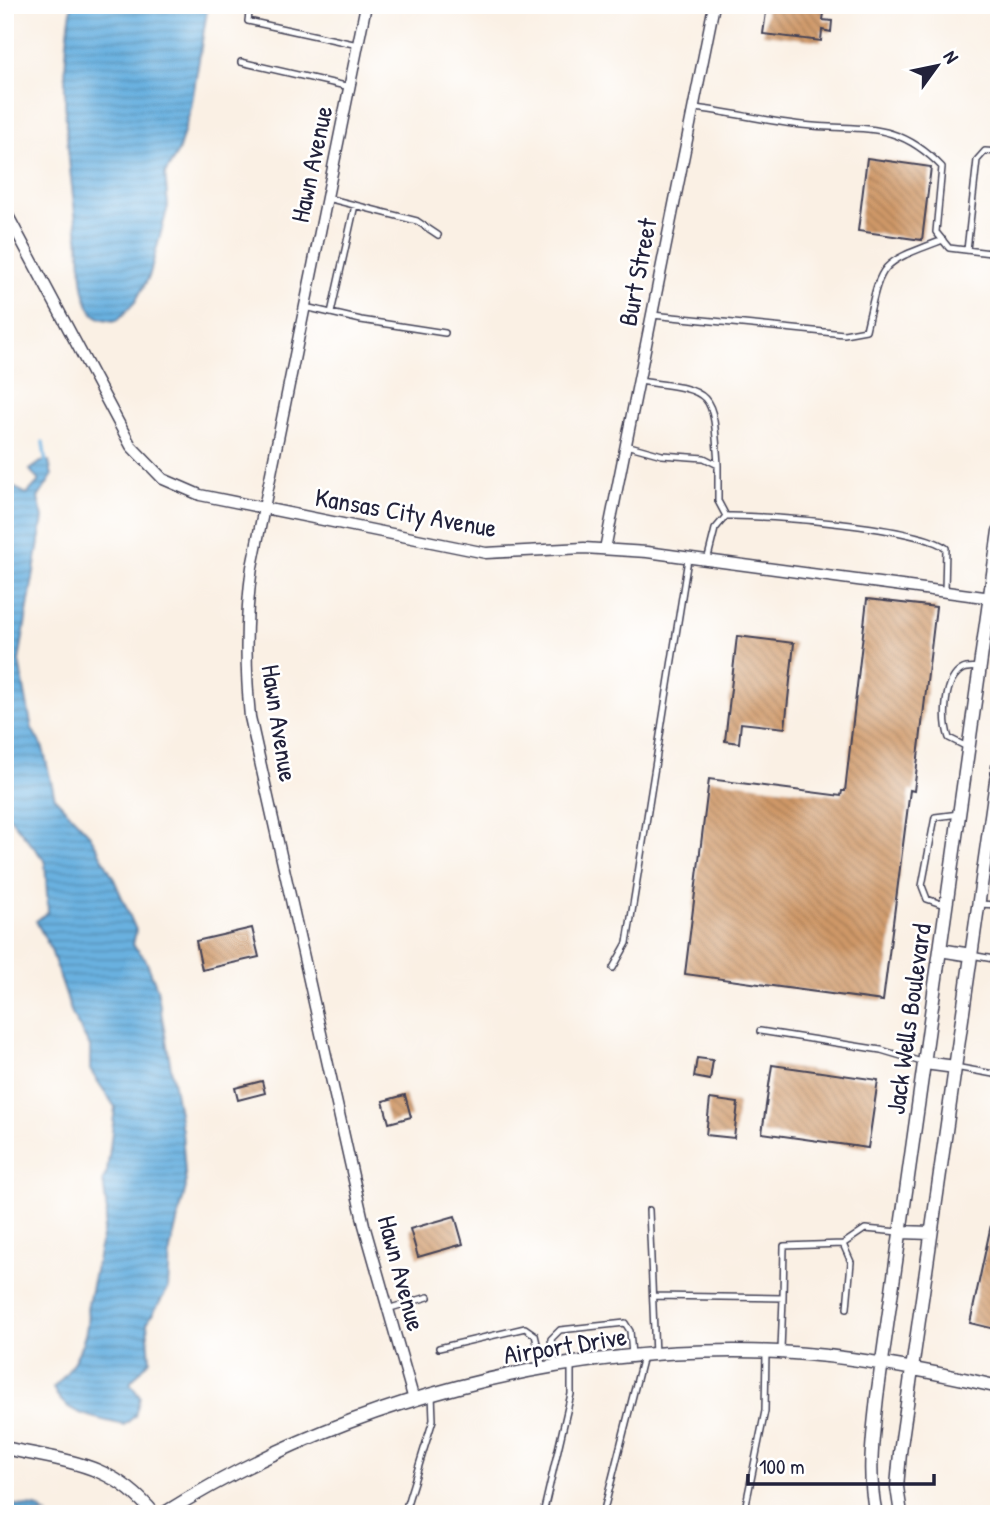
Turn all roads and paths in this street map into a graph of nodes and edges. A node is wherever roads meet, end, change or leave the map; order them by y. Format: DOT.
graph roads {
  1 [pos="250,5"];
  2 [pos="366,5"];
  3 [pos="714,5"];
  4 [pos="358,44"];
  5 [pos="241,62"];
  6 [pos="350,87"];
  7 [pos="694,108"];
  8 [pos="999,152"];
  9 [pos="327,198"];
  10 [pos="355,205"];
  11 [pos="5,210"];
  12 [pos="438,234"];
  13 [pos="943,240"];
  14 [pos="967,250"];
  15 [pos="999,254"];
  16 [pos="305,307"];
  17 [pos="331,313"];
  18 [pos="652,315"];
  19 [pos="445,333"];
  20 [pos="639,381"];
  21 [pos="626,445"];
  22 [pos="718,465"];
  23 [pos="263,509"];
  24 [pos="726,516"];
  25 [pos="999,531"];
  26 [pos="605,549"];
  27 [pos="688,559"];
  28 [pos="707,561"];
  29 [pos="945,591"];
  30 [pos="994,598"];
  31 [pos="980,667"];
  32 [pos="968,748"];
  33 [pos="999,761"];
  34 [pos="959,814"];
  35 [pos="993,834"];
  36 [pos="978,904"];
  37 [pos="999,905"];
  38 [pos="946,906"];
  39 [pos="940,950"];
  40 [pos="971,955"];
  41 [pos="999,960"];
  42 [pos="613,968"];
  43 [pos="760,1031"];
  44 [pos="925,1063"];
  45 [pos="955,1067"];
  46 [pos="999,1075"];
  47 [pos="649,1210"];
  48 [pos="901,1232"];
  49 [pos="931,1233"];
  50 [pos="843,1244"];
  51 [pos="653,1296"];
  52 [pos="428,1297"];
  53 [pos="783,1298"];
  54 [pos="847,1308"];
  55 [pos="387,1309"];
  56 [pos="439,1348"];
  57 [pos="766,1352"];
  58 [pos="781,1353"];
  59 [pos="644,1356"];
  60 [pos="571,1364"];
  61 [pos="882,1364"];
  62 [pos="550,1367"];
  63 [pos="912,1369"];
  64 [pos="999,1387"];
  65 [pos="432,1394"];
  66 [pos="414,1400"];
  67 [pos="5,1448"];
  68 [pos="154,1514"];
  69 [pos="163,1514"];
  70 [pos="404,1514"];
  71 [pos="542,1514"];
  72 [pos="603,1514"];
  73 [pos="744,1514"];
  74 [pos="876,1514"];
  75 [pos="901,1514"];
  1 -- 4 [label="lane"];
  2 -- 4 [label="street, Hawn Avenue"];
  3 -- 7 [label="street, Burt Street"];
  4 -- 6 [label="street, Hawn Avenue"];
  5 -- 6 [label="lane"];
  6 -- 9 [label="street, Hawn Avenue"];
  7 -- 13 [label="lane"];
  7 -- 18 [label="street, Burt Street"];
  8 -- 14 [label="lane"];
  9 -- 10 [label="lane"];
  9 -- 16 [label="street, Hawn Avenue"];
  10 -- 12 [label="lane"];
  10 -- 17 [label="lane"];
  11 -- 23 [label="street, Kansas City Avenue"];
  13 -- 14 [label="lane"];
  13 -- 18 [label="lane"];
  14 -- 15 [label="lane"];
  16 -- 17 [label="lane"];
  16 -- 23 [label="street, Hawn Avenue"];
  17 -- 19 [label="lane"];
  18 -- 20 [label="street, Burt Street"];
  20 -- 21 [label="street, Burt Street"];
  20 -- 22 [label="lane"];
  21 -- 22 [label="lane"];
  21 -- 26 [label="street, Burt Street"];
  22 -- 24 [label="lane"];
  23 -- 26 [label="street, Kansas City Avenue"];
  23 -- 55 [label="street, Hawn Avenue"];
  24 -- 28 [label="lane"];
  24 -- 29 [label="lane"];
  25 -- 30 [label="street, Jack Wells Boulevard"];
  26 -- 27 [label="street, Kansas City Avenue"];
  27 -- 28 [label="street, Kansas City Avenue"];
  27 -- 42 [label="lane"];
  28 -- 29 [label="street, Kansas City Avenue"];
  29 -- 30 [label="street, Kansas City Avenue"];
  30 -- 31 [label="street, Jack Wells Boulevard"];
  31 -- 32 [label="street, Jack Wells Boulevard"];
  31 -- 32 [label="lane"];
  32 -- 34 [label="street, Jack Wells Boulevard"];
  33 -- 35 [label="street, Jack Wells Boulevard"];
  34 -- 38 [label="street, Jack Wells Boulevard"];
  34 -- 38 [label="lane"];
  35 -- 36 [label="street, Jack Wells Boulevard"];
  36 -- 37 [label="lane"];
  36 -- 40 [label="street, Jack Wells Boulevard"];
  38 -- 39 [label="street, Jack Wells Boulevard"];
  39 -- 40 [label="street"];
  39 -- 44 [label="street, Jack Wells Boulevard"];
  40 -- 41 [label="lane"];
  40 -- 45 [label="street, Jack Wells Boulevard"];
  43 -- 44 [label="lane"];
  44 -- 45 [label="street"];
  44 -- 48 [label="street, Jack Wells Boulevard"];
  45 -- 46 [label="lane"];
  45 -- 49 [label="street, Jack Wells Boulevard"];
  47 -- 51 [label="lane"];
  48 -- 49 [label="street"];
  48 -- 50 [label="lane"];
  48 -- 61 [label="street, Jack Wells Boulevard"];
  49 -- 63 [label="street, Jack Wells Boulevard"];
  50 -- 53 [label="lane"];
  50 -- 54 [label="lane"];
  51 -- 53 [label="lane"];
  51 -- 59 [label="lane"];
  52 -- 55 [label="lane"];
  53 -- 58 [label="lane"];
  55 -- 66 [label="street, Hawn Avenue"];
  56 -- 62 [label="lane"];
  57 -- 58 [label="street, Airport Drive"];
  57 -- 59 [label="street, Airport Drive"];
  57 -- 73 [label="lane"];
  58 -- 61 [label="street, Airport Drive"];
  59 -- 60 [label="street, Airport Drive"];
  59 -- 62 [label="lane"];
  59 -- 72 [label="lane"];
  60 -- 62 [label="street, Airport Drive"];
  60 -- 71 [label="lane"];
  61 -- 63 [label="street, Airport Drive"];
  61 -- 74 [label="street, Jack Wells Boulevard"];
  62 -- 65 [label="street, Airport Drive"];
  63 -- 64 [label="street, Airport Drive"];
  63 -- 75 [label="street, Jack Wells Boulevard"];
  65 -- 66 [label="street, Airport Drive"];
  65 -- 70 [label="lane"];
  66 -- 69 [label="street, Airport Drive"];
  67 -- 68 [label="street"];
}
